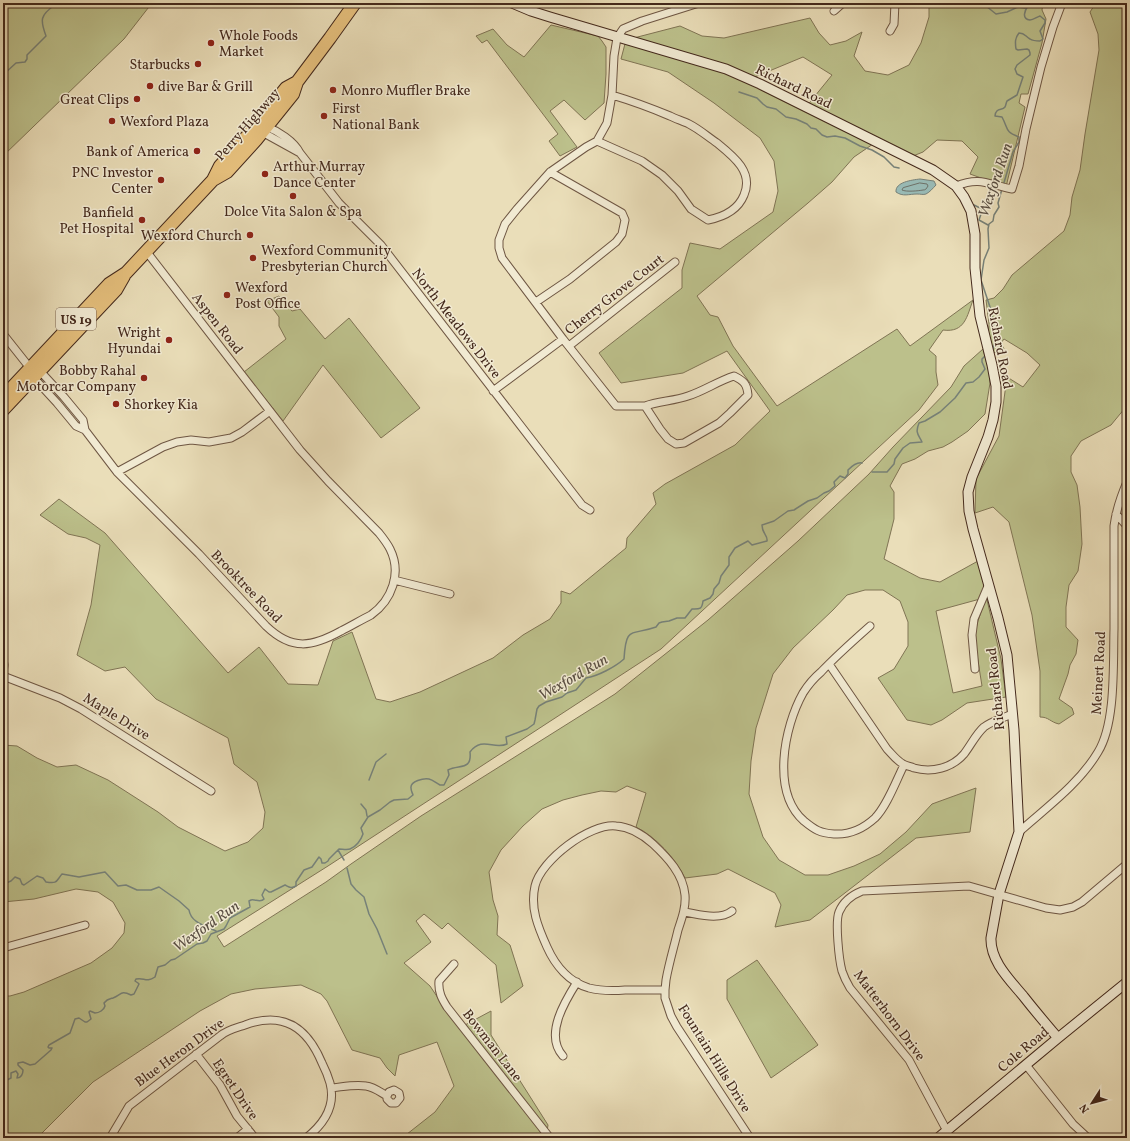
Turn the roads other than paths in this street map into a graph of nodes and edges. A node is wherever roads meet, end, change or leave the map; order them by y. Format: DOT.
graph roads {
  1 [pos="355,3"];
  2 [pos="512,3"];
  3 [pos="698,3"];
  4 [pos="843,3"];
  5 [pos="894,3"];
  6 [pos="1062,3"];
  7 [pos="834,11"];
  8 [pos="890,31"];
  9 [pos="617,38"];
  10 [pos="612,95"];
  11 [pos="262,127"];
  12 [pos="597,141"];
  13 [pos="550,172"];
  14 [pos="956,186"];
  15 [pos="146,251"];
  16 [pos="675,262"];
  17 [pos="536,302"];
  18 [pos="3,334"];
  19 [pos="563,339"];
  20 [pos="569,346"];
  21 [pos="34,372"];
  22 [pos="493,391"];
  23 [pos="3,397"];
  24 [pos="645,406"];
  25 [pos="3,410"];
  26 [pos="270,412"];
  27 [pos="117,472"];
  28 [pos="1127,482"];
  29 [pos="590,510"];
  30 [pos="1116,514"];
  31 [pos="1127,526"];
  32 [pos="394,580"];
  33 [pos="988,586"];
  34 [pos="450,594"];
  35 [pos="870,626"];
  36 [pos="3,659"];
  37 [pos="829,664"];
  38 [pos="975,669"];
  39 [pos="3,673"];
  40 [pos="3,676"];
  41 [pos="1012,714"];
  42 [pos="904,765"];
  43 [pos="211,791"];
  44 [pos="1019,832"];
  45 [pos="1127,864"];
  46 [pos="999,894"];
  47 [pos="732,911"];
  48 [pos="684,912"];
  49 [pos="85,925"];
  50 [pos="3,948"];
  51 [pos="454,964"];
  52 [pos="577,982"];
  53 [pos="1127,982"];
  54 [pos="665,990"];
  55 [pos="1058,1038"];
  56 [pos="196,1054"];
  57 [pos="563,1056"];
  58 [pos="1026,1065"];
  59 [pos="331,1088"];
  60 [pos="386,1096"];
  61 [pos="248,1130"];
  62 [pos="947,1131"];
  63 [pos="1087,1137"];
  64 [pos="110,1138"];
  65 [pos="237,1138"];
  66 [pos="255,1138"];
  67 [pos="306,1138"];
  68 [pos="550,1138"];
  69 [pos="750,1138"];
  70 [pos="938,1138"];
  1 -- 11 [label="highway, Perry Highway / US 19"];
  2 -- 9 [label="street, Richard Road"];
  3 -- 9 [label="street"];
  4 -- 7 [label="street"];
  5 -- 8 [label="street"];
  6 -- 14 [label="street"];
  9 -- 10 [label="street"];
  9 -- 14 [label="street, Richard Road"];
  10 -- 12 [label="street"];
  10 -- 12 [label="street"];
  11 -- 15 [label="highway, Perry Highway / US 19"];
  11 -- 22 [label="street, North Meadows Drive"];
  12 -- 13 [label="street"];
  13 -- 17 [label="street"];
  13 -- 17 [label="street"];
  14 -- 33 [label="street, Richard Road"];
  15 -- 21 [label="highway, Perry Highway / US 19"];
  15 -- 26 [label="street, Aspen Road"];
  16 -- 20 [label="street, Cherry Grove Court"];
  17 -- 19 [label="street"];
  18 -- 21 [label="street, Brooktree Road"];
  19 -- 20 [label="street"];
  19 -- 22 [label="street"];
  20 -- 24 [label="street"];
  21 -- 23 [label="highway, Perry Highway / US 19"];
  21 -- 25 [label="highway, Perry Highway / US 19"];
  21 -- 27 [label="street, Brooktree Road"];
  22 -- 29 [label="street, North Meadows Drive"];
  24 -- 24 [label="street"];
  26 -- 27 [label="street"];
  26 -- 32 [label="street, Brooktree Road"];
  27 -- 32 [label="street, Brooktree Road"];
  28 -- 30 [label="street, Meinert Road"];
  30 -- 31 [label="street"];
  30 -- 44 [label="street, Meinert Road"];
  32 -- 34 [label="street"];
  33 -- 38 [label="street"];
  33 -- 41 [label="street, Richard Road"];
  35 -- 37 [label="street"];
  36 -- 39 [label="street"];
  37 -- 42 [label="street"];
  37 -- 42 [label="street"];
  40 -- 43 [label="street, Maple Drive"];
  41 -- 42 [label="street"];
  41 -- 44 [label="street, Richard Road"];
  44 -- 46 [label="street, Richard Road"];
  45 -- 46 [label="street, Matterhorn Drive"];
  46 -- 55 [label="street, Richard Road"];
  46 -- 62 [label="street, Matterhorn Drive"];
  47 -- 48 [label="street"];
  48 -- 52 [label="street, Fountain Hills Drive"];
  48 -- 54 [label="street, Fountain Hills Drive"];
  49 -- 50 [label="street"];
  51 -- 68 [label="street, Bowman Lane"];
  52 -- 54 [label="street, Fountain Hills Drive"];
  52 -- 57 [label="street"];
  53 -- 55 [label="street, Cole Road"];
  54 -- 69 [label="street, Fountain Hills Drive"];
  55 -- 58 [label="street, Cole Road"];
  56 -- 59 [label="street, Blue Heron Drive"];
  56 -- 61 [label="street, Egret Drive"];
  56 -- 64 [label="street, Blue Heron Drive"];
  58 -- 62 [label="street, Cole Road"];
  58 -- 63 [label="street"];
  59 -- 60 [label="street"];
  59 -- 67 [label="street, Blue Heron Drive"];
  61 -- 65 [label="street"];
  61 -- 66 [label="street, Egret Drive"];
  62 -- 70 [label="street, Cole Road"];
}
